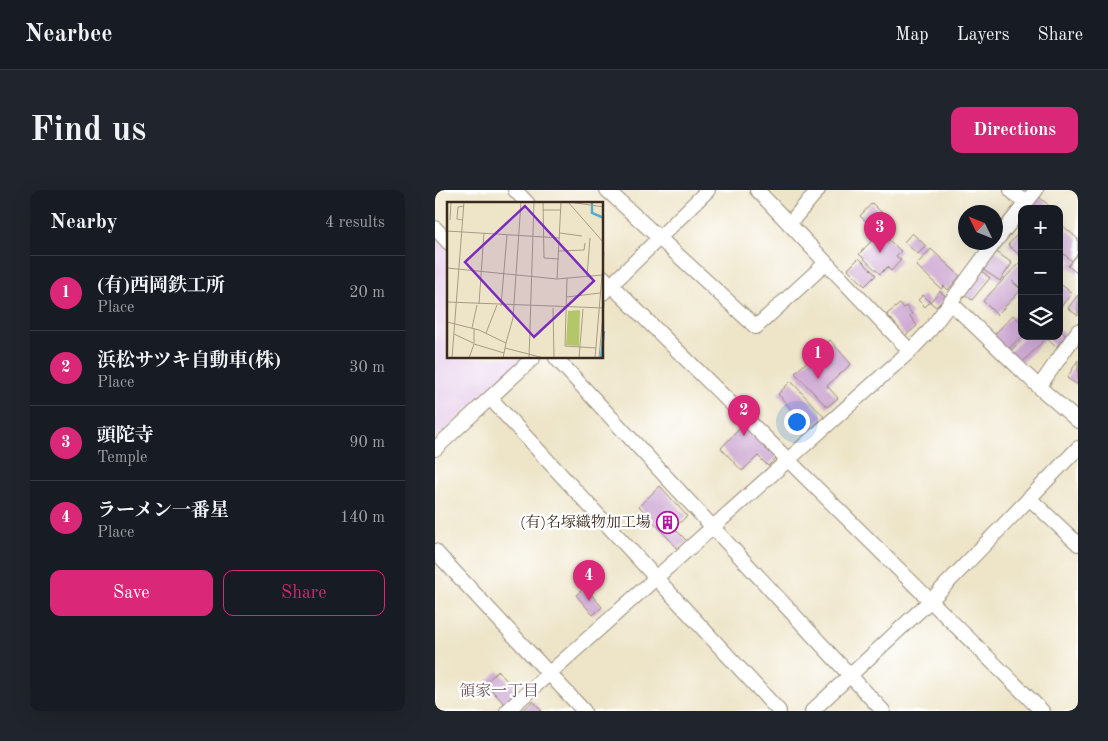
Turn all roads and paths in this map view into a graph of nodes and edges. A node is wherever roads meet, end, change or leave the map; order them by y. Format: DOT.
graph roads {
  1 [pos="515,190"];
  2 [pos="607,190"];
  3 [pos="708,190"];
  4 [pos="757,190"];
  5 [pos="818,190"];
  6 [pos="1011,190"];
  7 [pos="1036,190"];
  8 [pos="526,202"];
  9 [pos="1025,203"];
  10 [pos="789,224"];
  11 [pos="435,228"];
  12 [pos="1003,232"];
  13 [pos="659,238"];
  14 [pos="447,241"];
  15 [pos="989,250"];
  16 [pos="826,263"];
  17 [pos="605,285"];
  18 [pos="950,302"];
  19 [pos="1078,332"];
  20 [pos="911,351"];
  21 [pos="532,359"];
  22 [pos="557,359"];
  23 [pos="1039,387"];
  24 [pos="490,398"];
  25 [pos="1078,421"];
  26 [pos="1078,448"];
  27 [pos="435,449"];
  28 [pos="788,461"];
  29 [pos="1029,498"];
  30 [pos="712,527"];
  31 [pos="1078,544"];
  32 [pos="435,551"];
  33 [pos="657,578"];
  34 [pos="931,600"];
  35 [pos="549,674"];
  36 [pos="850,675"];
  37 [pos="507,711"];
  38 [pos="584,711"];
  39 [pos="779,711"];
  40 [pos="812,711"];
  41 [pos="883,711"];
  42 [pos="1042,711"];
  1 -- 8 [label="street"];
  2 -- 13 [label="street"];
  3 -- 13 [label="street"];
  4 -- 10 [label="street"];
  5 -- 10 [label="street"];
  6 -- 9 [label="street"];
  7 -- 9 [label="street"];
  9 -- 12 [label="street"];
  10 -- 16 [label="street"];
  11 -- 14 [label="street"];
  13 -- 16 [label="street"];
  13 -- 17 [label="street"];
  15 -- 18 [label="street"];
  16 -- 20 [label="street"];
  17 -- 28 [label="street"];
  18 -- 20 [label="street"];
  18 -- 23 [label="street"];
  19 -- 23 [label="street"];
  20 -- 28 [label="street"];
  21 -- 24 [label="street"];
  22 -- 30 [label="street"];
  23 -- 25 [label="street"];
  24 -- 27 [label="street"];
  24 -- 33 [label="street"];
  26 -- 29 [label="street"];
  28 -- 30 [label="street"];
  28 -- 34 [label="street"];
  29 -- 31 [label="street"];
  29 -- 34 [label="street"];
  30 -- 33 [label="street"];
  30 -- 36 [label="street"];
  32 -- 35 [label="street"];
  33 -- 35 [label="street"];
  33 -- 39 [label="street"];
  34 -- 36 [label="street"];
  34 -- 42 [label="street"];
  35 -- 37 [label="street"];
  35 -- 38 [label="street"];
  36 -- 40 [label="street"];
  36 -- 41 [label="street"];
}
